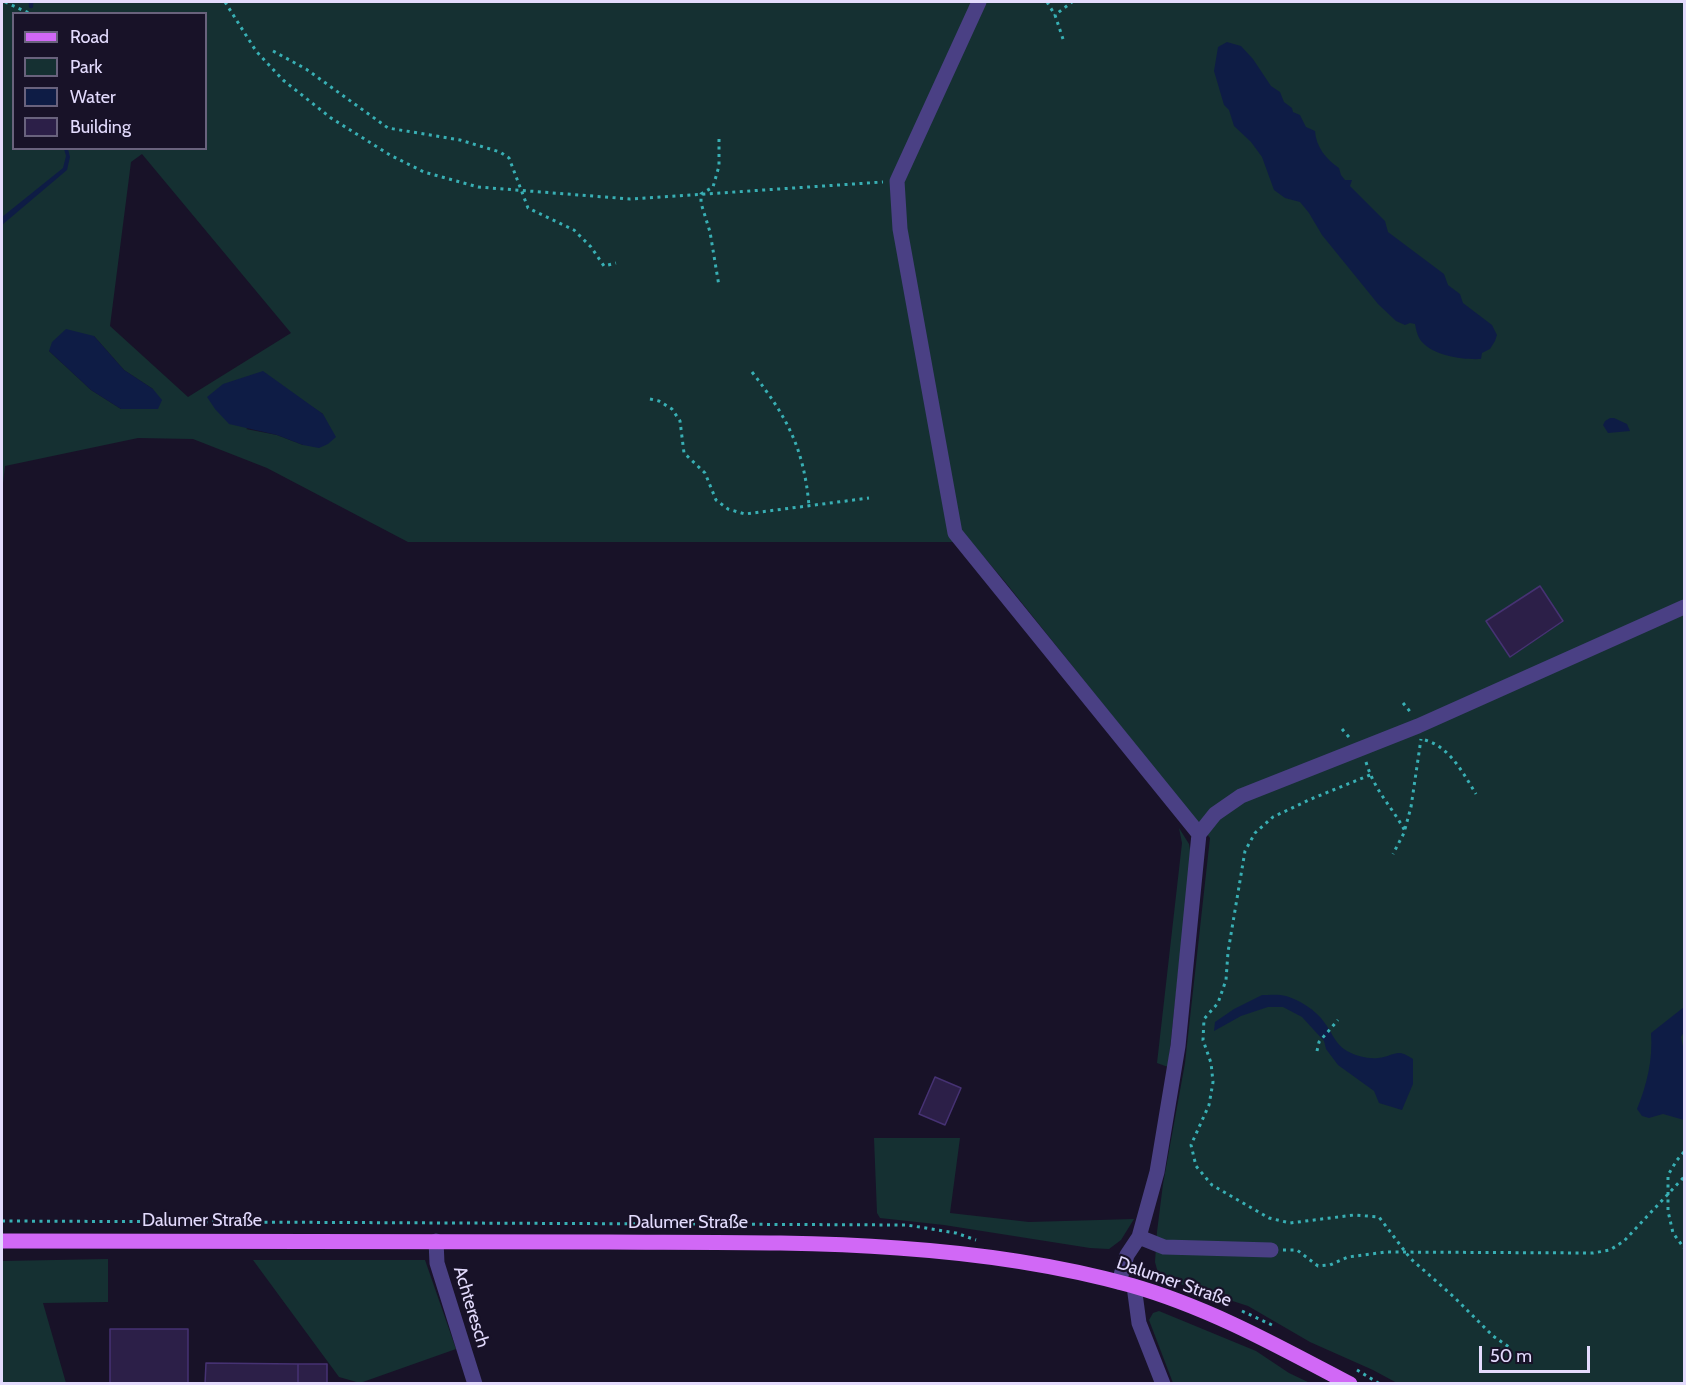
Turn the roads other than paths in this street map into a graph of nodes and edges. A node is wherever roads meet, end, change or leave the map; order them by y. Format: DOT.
graph roads {
  1 [pos="979,2"];
  2 [pos="1684,607"];
  3 [pos="1199,834"];
  4 [pos="1139,1237"];
  5 [pos="2,1241"];
  6 [pos="436,1241"];
  7 [pos="1271,1250"];
  8 [pos="1119,1282"];
  9 [pos="1134,1286"];
  10 [pos="475,1383"];
  11 [pos="1163,1383"];
  12 [pos="1350,1383"];
  1 -- 3 [label="street"];
  2 -- 3 [label="street"];
  3 -- 4 [label="street"];
  4 -- 7 [label="street"];
  4 -- 8 [label="street"];
  5 -- 6 [label="main road, Dalumer Straße"];
  6 -- 8 [label="main road, Dalumer Straße"];
  6 -- 10 [label="street, Achteresch"];
  8 -- 9 [label="main road, Dalumer Straße"];
  9 -- 11 [label="street"];
  9 -- 12 [label="main road, Dalumer Straße"];
}
